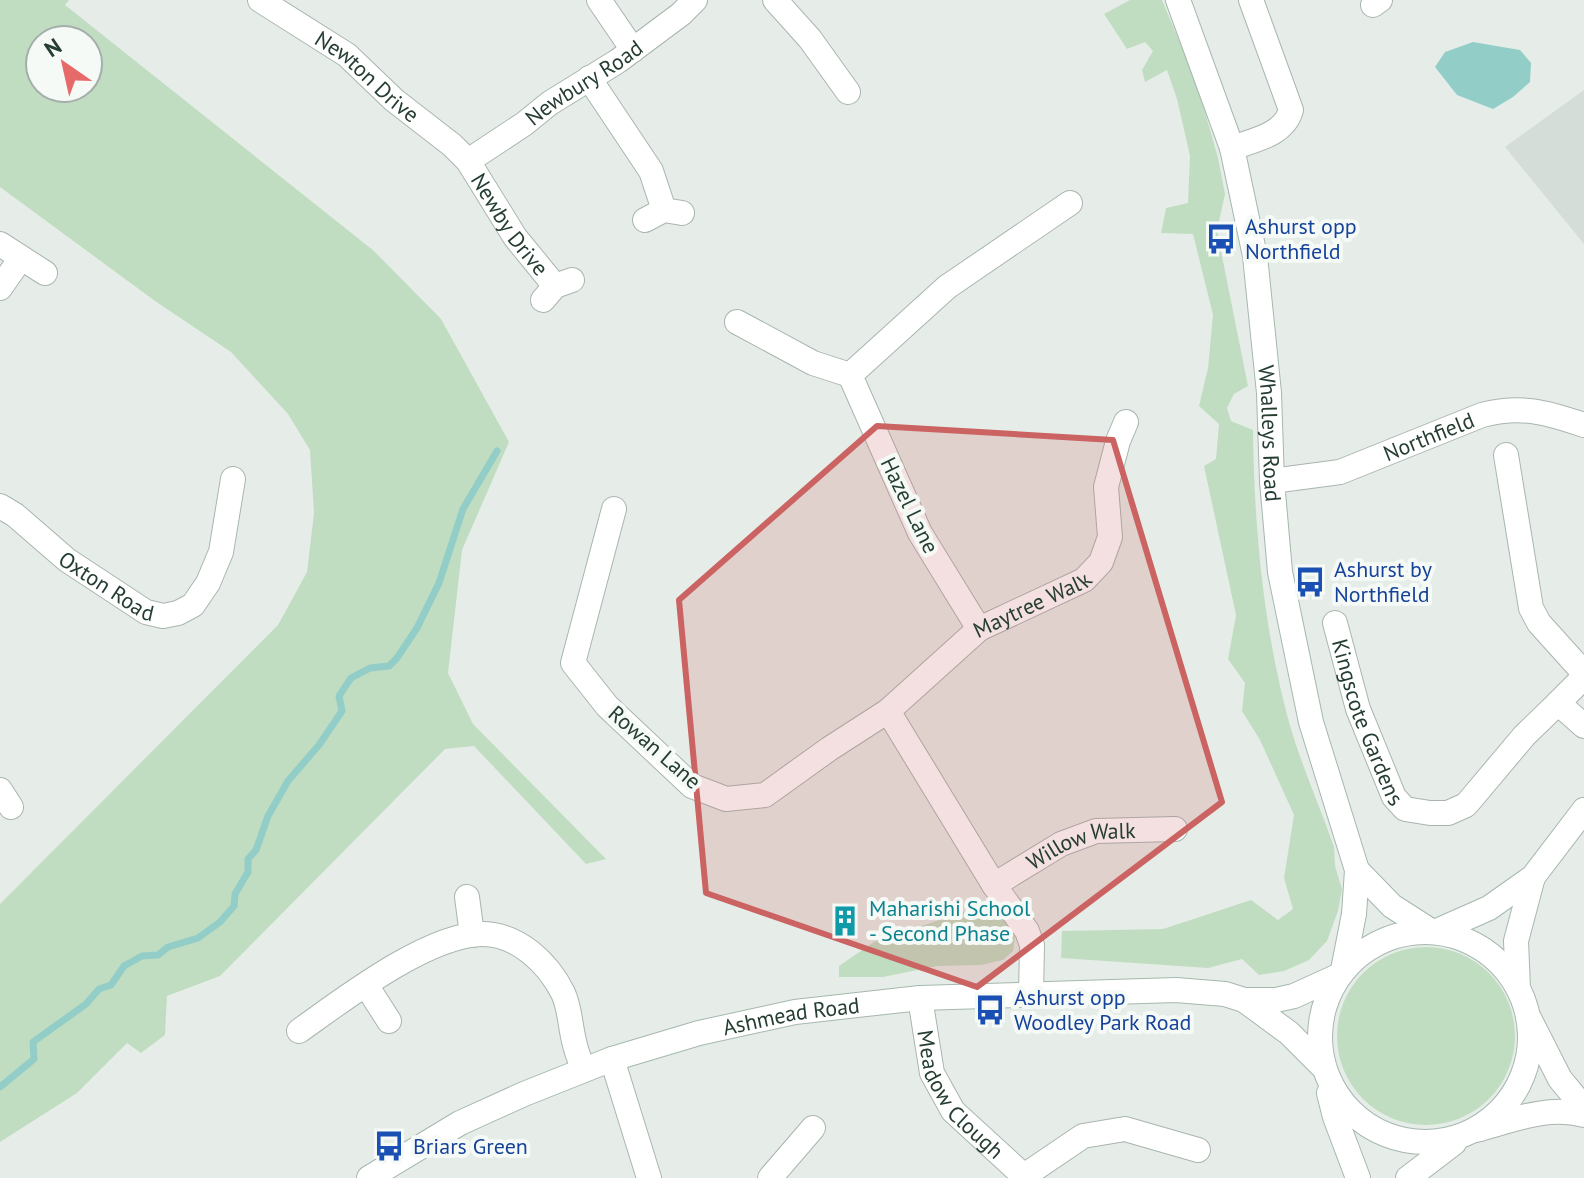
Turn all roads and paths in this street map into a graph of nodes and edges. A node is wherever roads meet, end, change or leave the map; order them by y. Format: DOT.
graph roads {
  1 [pos="260,0"];
  2 [pos="599,0"];
  3 [pos="695,0"];
  4 [pos="775,0"];
  5 [pos="1178,0"];
  6 [pos="1251,0"];
  7 [pos="633,50"];
  8 [pos="589,78"];
  9 [pos="846,94"];
  10 [pos="1232,148"];
  11 [pos="468,161"];
  12 [pos="1070,203"];
  13 [pos="664,214"];
  14 [pos="0,244"];
  15 [pos="21,258"];
  16 [pos="45,273"];
  17 [pos="0,288"];
  18 [pos="557,289"];
  19 [pos="737,322"];
  20 [pos="850,375"];
  21 [pos="1126,422"];
  22 [pos="1584,425"];
  23 [pos="1506,455"];
  24 [pos="233,479"];
  25 [pos="1272,481"];
  26 [pos="0,506"];
  27 [pos="614,509"];
  28 [pos="1335,623"];
  29 [pos="979,629"];
  30 [pos="1584,675"];
  31 [pos="1558,703"];
  32 [pos="888,711"];
  33 [pos="1584,726"];
  34 [pos="1584,810"];
  35 [pos="1175,829"];
  36 [pos="1357,870"];
  37 [pos="1533,877"];
  38 [pos="994,885"];
  39 [pos="467,897"];
  40 [pos="1434,931"];
  41 [pos="472,935"];
  42 [pos="1340,973"];
  43 [pos="366,985"];
  44 [pos="1518,988"];
  45 [pos="1031,995"];
  46 [pos="920,998"];
  47 [pos="1244,1000"];
  48 [pos="1529,1018"];
  49 [pos="389,1021"];
  50 [pos="299,1031"];
  51 [pos="612,1059"];
  52 [pos="584,1070"];
  53 [pos="1324,1070"];
  54 [pos="1584,1108"];
  55 [pos="1584,1115"];
  56 [pos="813,1128"];
  57 [pos="1471,1132"];
  58 [pos="1198,1150"];
  59 [pos="1025,1177"];
  60 [pos="369,1178"];
  61 [pos="649,1178"];
  62 [pos="770,1178"];
  63 [pos="1358,1178"];
  64 [pos="1408,1178"];
  1 -- 11 [label="street, Newton Drive"];
  2 -- 7 [label="street"];
  3 -- 7 [label="street, Newbury Road"];
  4 -- 9 [label="street"];
  5 -- 10 [label="street, Whalleys Road"];
  6 -- 10 [label="street"];
  7 -- 8 [label="street, Newbury Road"];
  8 -- 11 [label="street, Newbury Road"];
  8 -- 13 [label="street"];
  10 -- 25 [label="street, Whalleys Road"];
  11 -- 18 [label="street, Newby Drive"];
  12 -- 20 [label="street"];
  14 -- 15 [label="street"];
  15 -- 16 [label="street"];
  15 -- 17 [label="street"];
  19 -- 20 [label="street"];
  20 -- 29 [label="street, Hazel Lane"];
  21 -- 29 [label="street, Maytree Walk"];
  22 -- 25 [label="street, Northfield"];
  23 -- 30 [label="street, Kingscote Gardens"];
  24 -- 26 [label="street, Oxton Road"];
  25 -- 36 [label="street, Whalleys Road"];
  27 -- 32 [label="street, Rowan Lane"];
  28 -- 31 [label="street, Kingscote Gardens"];
  29 -- 32 [label="street, Maytree Walk"];
  30 -- 31 [label="street, Kingscote Gardens"];
  31 -- 33 [label="street"];
  32 -- 38 [label="street"];
  34 -- 37 [label="street"];
  35 -- 38 [label="street, Willow Walk"];
  36 -- 40 [label="street, Whalleys Road"];
  36 -- 42 [label="street, Whalleys Road"];
  37 -- 40 [label="street"];
  37 -- 44 [label="street"];
  38 -- 45 [label="street"];
  39 -- 41 [label="street"];
  40 -- 42 [label="street"];
  40 -- 44 [label="street"];
  41 -- 43 [label="street"];
  41 -- 52 [label="street"];
  42 -- 47 [label="street, Ashmead Road"];
  42 -- 53 [label="street"];
  43 -- 49 [label="street"];
  43 -- 50 [label="street"];
  44 -- 48 [label="street"];
  45 -- 46 [label="street, Ashmead Road"];
  45 -- 47 [label="street, Ashmead Road"];
  46 -- 51 [label="street, Ashmead Road"];
  46 -- 59 [label="street, Meadow Clough"];
  47 -- 53 [label="street, Ashmead Road"];
  48 -- 54 [label="street"];
  48 -- 57 [label="street"];
  51 -- 52 [label="street, Ashmead Road"];
  51 -- 61 [label="street"];
  52 -- 60 [label="street, Ashmead Road"];
  53 -- 57 [label="street"];
  53 -- 63 [label="street"];
  55 -- 57 [label="street"];
  56 -- 62 [label="street"];
  57 -- 64 [label="street"];
  58 -- 59 [label="street, Meadow Clough"];
}
